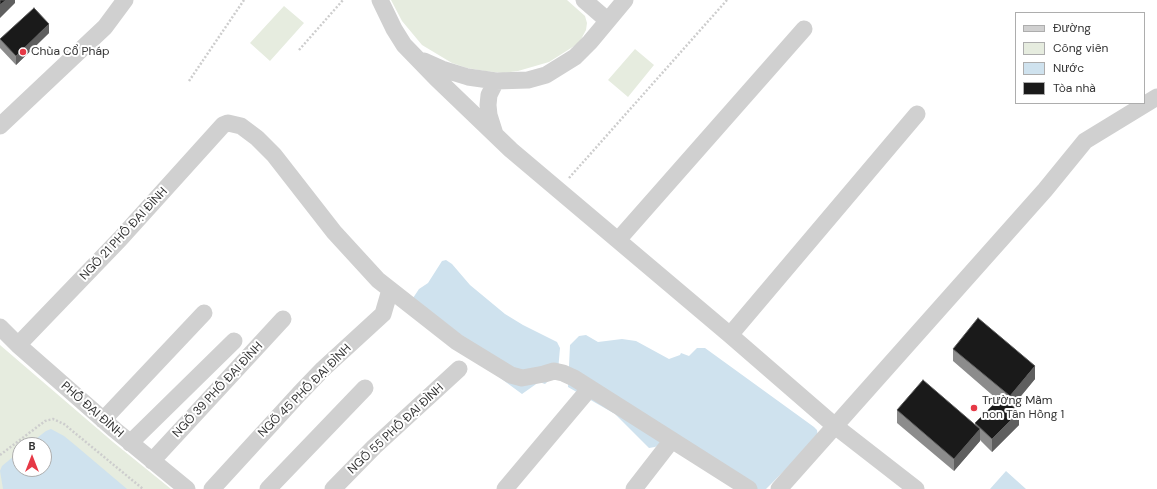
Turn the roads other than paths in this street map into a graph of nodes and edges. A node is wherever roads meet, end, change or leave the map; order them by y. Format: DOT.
graph roads {
  1 [pos="125,0"];
  2 [pos="380,0"];
  3 [pos="584,0"];
  4 [pos="625,0"];
  5 [pos="607,20"];
  6 [pos="804,29"];
  7 [pos="415,58"];
  8 [pos="496,81"];
  9 [pos="1157,97"];
  10 [pos="917,114"];
  11 [pos="0,126"];
  12 [pos="494,134"];
  13 [pos="618,240"];
  14 [pos="390,290"];
  15 [pos="204,313"];
  16 [pos="283,319"];
  17 [pos="0,328"];
  18 [pos="730,335"];
  19 [pos="234,341"];
  20 [pos="18,345"];
  21 [pos="459,369"];
  22 [pos="365,388"];
  23 [pos="590,388"];
  24 [pos="103,420"];
  25 [pos="835,426"];
  26 [pos="672,440"];
  27 [pos="130,443"];
  28 [pos="152,461"];
  29 [pos="187,489"];
  30 [pos="212,489"];
  31 [pos="268,489"];
  32 [pos="333,489"];
  33 [pos="505,489"];
  34 [pos="634,489"];
  35 [pos="749,489"];
  36 [pos="779,489"];
  37 [pos="916,489"];
  1 -- 11 [label="street"];
  2 -- 7 [label="street"];
  3 -- 5 [label="street"];
  4 -- 5 [label="street"];
  5 -- 8 [label="street"];
  6 -- 13 [label="street"];
  7 -- 8 [label="street"];
  7 -- 12 [label="street"];
  8 -- 12 [label="street"];
  9 -- 25 [label="street"];
  10 -- 18 [label="street"];
  12 -- 13 [label="street"];
  13 -- 18 [label="street"];
  14 -- 20 [label="street, NGÕ 21 PHỐ ĐẠI ĐÌNH"];
  14 -- 23 [label="street"];
  14 -- 30 [label="street, NGÕ 45 PHỐ ĐẠI ĐÌNH"];
  15 -- 24 [label="street"];
  16 -- 28 [label="street, NGÕ 39 PHỐ ĐẠI ĐÌNH"];
  17 -- 20 [label="street, PHỐ ĐẠI ĐÌNH"];
  18 -- 25 [label="street"];
  19 -- 27 [label="street"];
  20 -- 24 [label="street, PHỐ ĐẠI ĐÌNH"];
  21 -- 32 [label="street, NGÕ 55 PHỐ ĐẠI ĐÌNH"];
  22 -- 31 [label="street"];
  23 -- 26 [label="street"];
  23 -- 33 [label="street"];
  24 -- 27 [label="street, PHỐ ĐẠI ĐÌNH"];
  25 -- 36 [label="street"];
  25 -- 37 [label="street"];
  26 -- 34 [label="street"];
  26 -- 35 [label="street"];
  27 -- 28 [label="street, PHỐ ĐẠI ĐÌNH"];
  28 -- 29 [label="street, PHỐ ĐẠI ĐÌNH"];
}
